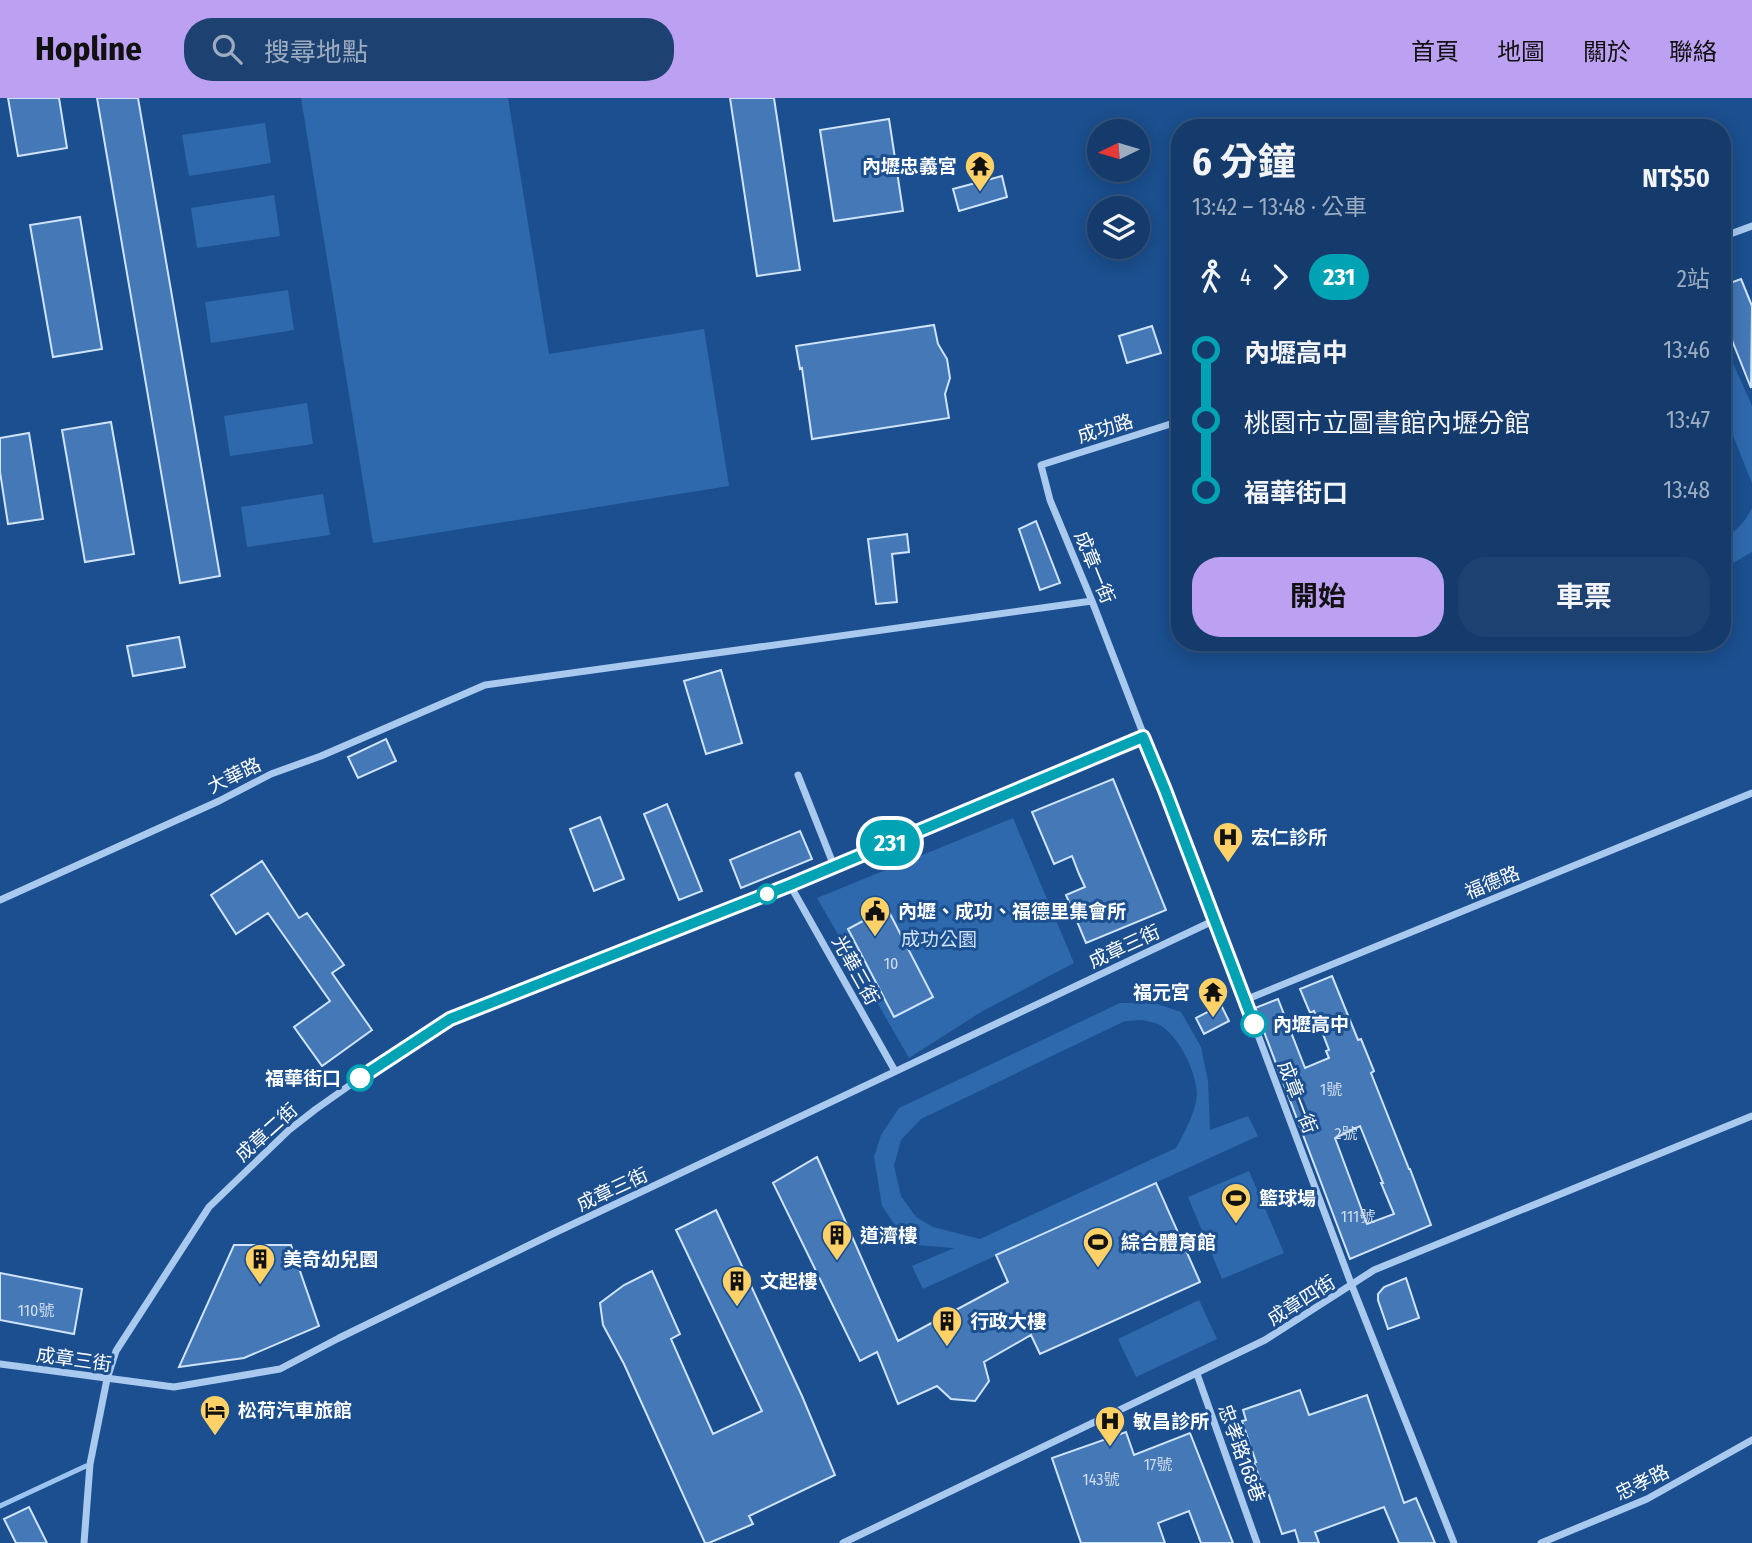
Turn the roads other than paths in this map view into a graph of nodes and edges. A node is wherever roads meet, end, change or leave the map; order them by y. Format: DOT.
graph roads {
  1 [pos="1752,226"];
  2 [pos="1731,234"];
  3 [pos="1171,424"];
  4 [pos="1041,465"];
  5 [pos="1092,601"];
  6 [pos="1143,737"];
  7 [pos="798,775"];
  8 [pos="1752,793"];
  9 [pos="834,866"];
  10 [pos="790,885"];
  11 [pos="0,900"];
  12 [pos="1215,920"];
  13 [pos="1245,1000"];
  14 [pos="895,1071"];
  15 [pos="1752,1116"];
  16 [pos="1352,1286"];
  17 [pos="0,1364"];
  18 [pos="1197,1374"];
  19 [pos="107,1379"];
  20 [pos="1752,1440"];
  21 [pos="84,1543"];
  22 [pos="844,1543"];
  23 [pos="1257,1543"];
  24 [pos="1454,1543"];
  25 [pos="1541,1543"];
  1 -- 2 [label="street"];
  3 -- 4 [label="street, 成功路"];
  4 -- 5 [label="street, 成章一街"];
  5 -- 6 [label="street, 成章一街"];
  5 -- 11 [label="street, 大華路"];
  6 -- 9 [label="street, 成章二街"];
  6 -- 12 [label="street, 成章一街"];
  7 -- 9 [label="street"];
  8 -- 13 [label="street, 福德路"];
  9 -- 10 [label="street, 成章二街"];
  10 -- 14 [label="street, 光華三街"];
  10 -- 19 [label="street, 成章二街"];
  12 -- 13 [label="street, 成章一街"];
  12 -- 14 [label="street, 成章三街"];
  13 -- 16 [label="street, 成章一街"];
  14 -- 19 [label="street, 成章三街"];
  15 -- 16 [label="street, 成章四街"];
  16 -- 18 [label="street, 成章四街"];
  16 -- 24 [label="street, 成章一街"];
  17 -- 19 [label="street, 成章三街"];
  18 -- 22 [label="street, 成章四街"];
  18 -- 23 [label="street, 忠孝路168巷"];
  19 -- 21 [label="street, 成章二街"];
  20 -- 25 [label="street, 忠孝路"];
}
